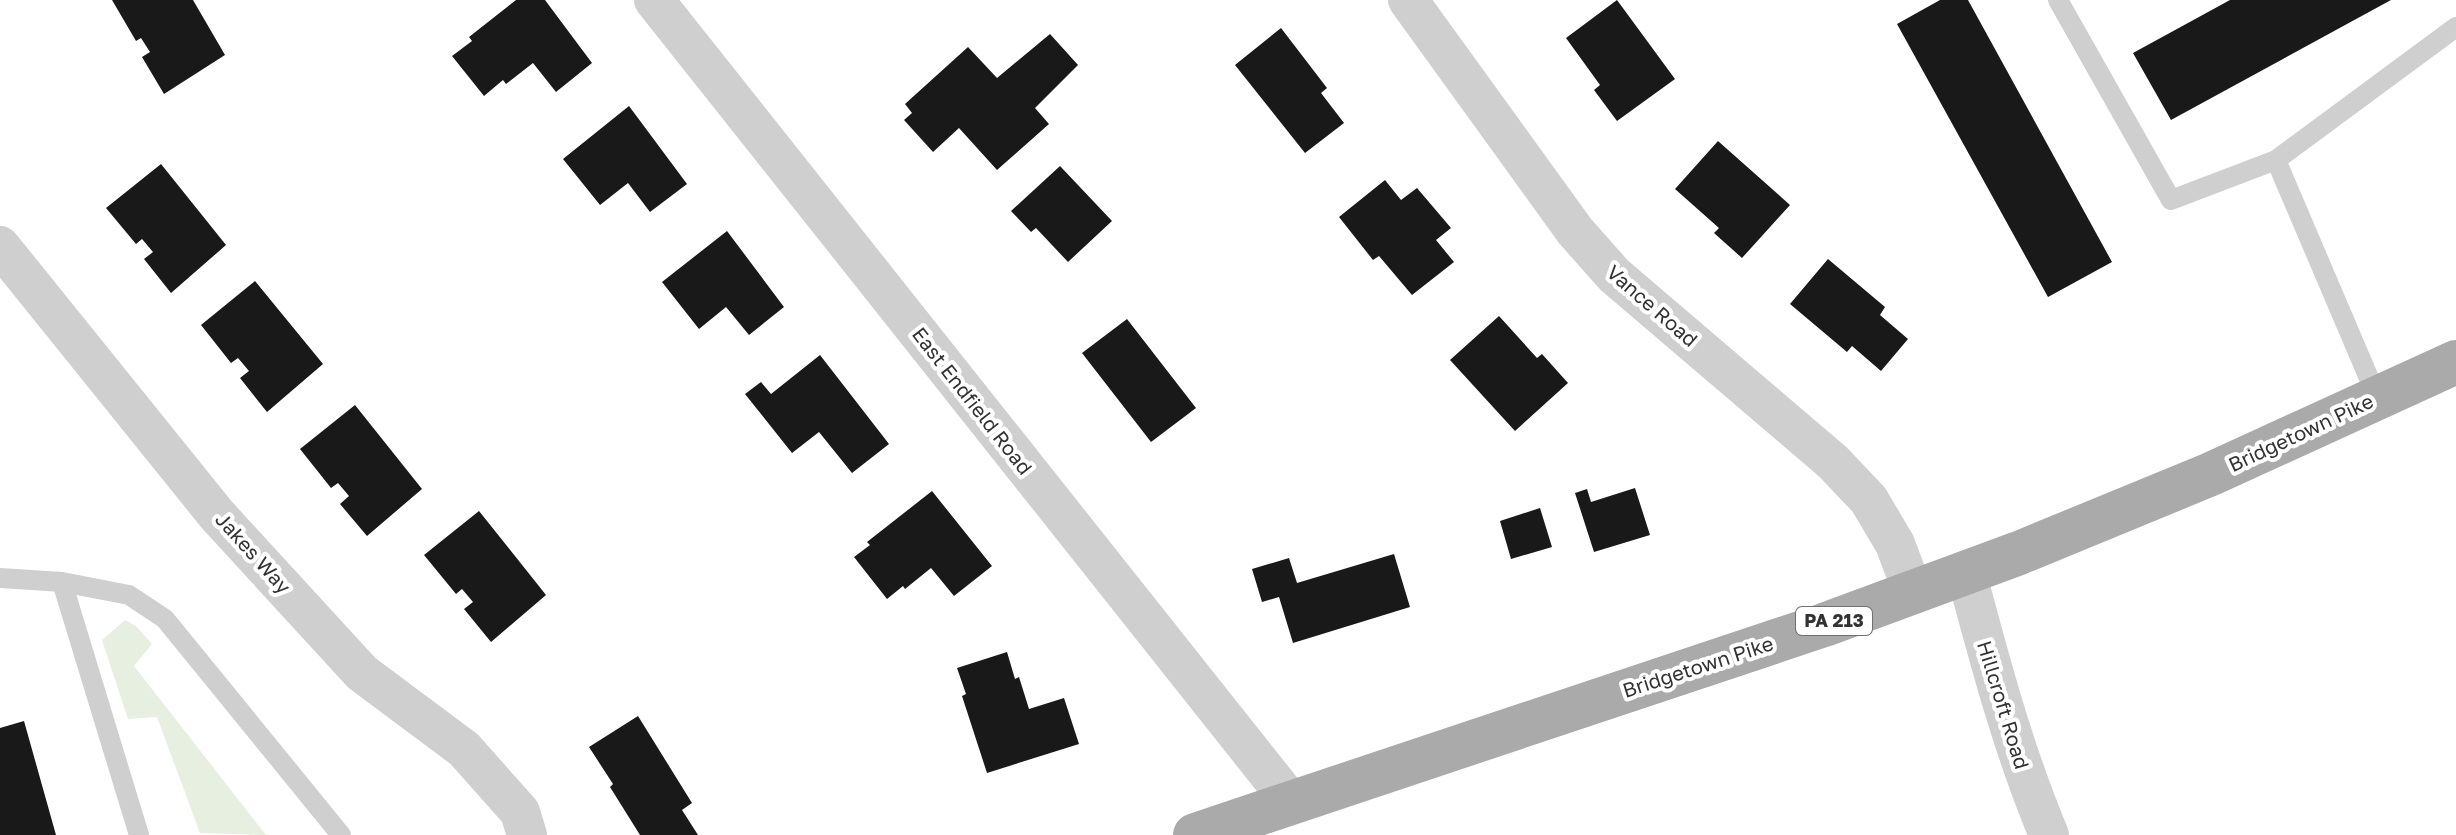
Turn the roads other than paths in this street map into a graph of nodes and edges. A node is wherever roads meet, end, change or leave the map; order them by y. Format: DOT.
graph roads {
  1 [pos="654,0"];
  2 [pos="1408,0"];
  3 [pos="2058,0"];
  4 [pos="2456,27"];
  5 [pos="2276,160"];
  6 [pos="0,246"];
  7 [pos="2456,362"];
  8 [pos="2377,397"];
  9 [pos="1966,572"];
  10 [pos="0,578"];
  11 [pos="62,582"];
  12 [pos="1913,592"];
  13 [pos="1291,802"];
  14 [pos="139,835"];
  15 [pos="341,835"];
  16 [pos="527,835"];
  17 [pos="1195,835"];
  18 [pos="2049,835"];
  1 -- 13 [label="street, East Endfield Road"];
  2 -- 12 [label="street, Vance Road"];
  3 -- 5 [label="lane"];
  4 -- 5 [label="lane"];
  5 -- 8 [label="lane"];
  6 -- 16 [label="street, Jakes Way"];
  7 -- 8 [label="main road, Bridgetown Pike / PA 213"];
  8 -- 9 [label="main road, Bridgetown Pike / PA 213"];
  9 -- 12 [label="main road, Bridgetown Pike / PA 213"];
  9 -- 18 [label="street, Hillcroft Road"];
  10 -- 11 [label="lane"];
  11 -- 14 [label="lane"];
  11 -- 15 [label="lane"];
  12 -- 13 [label="main road, Bridgetown Pike / PA 213"];
  13 -- 17 [label="main road, Bridgetown Pike / PA 213"];
}
